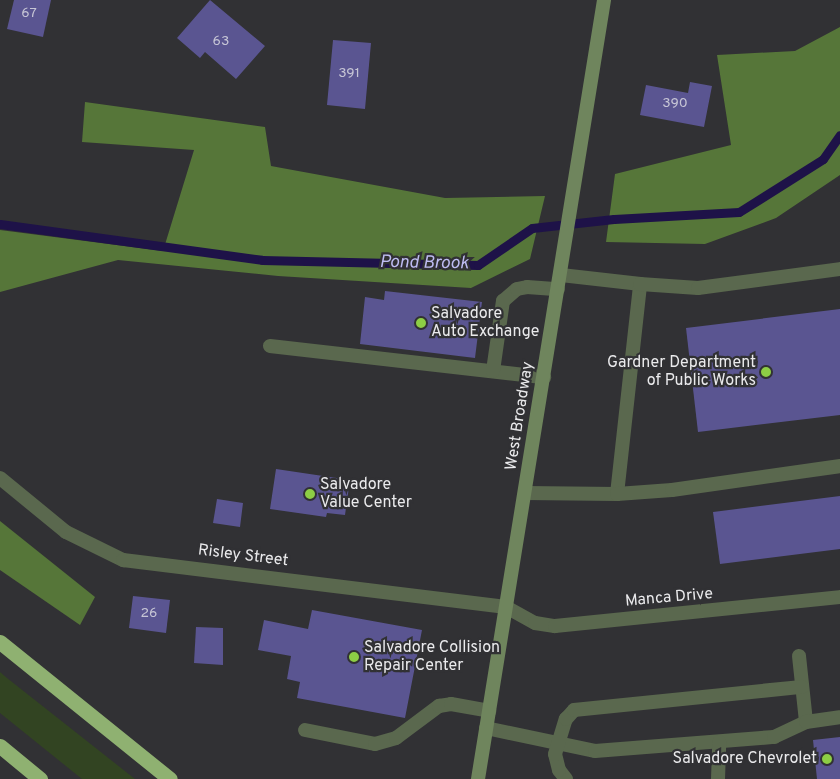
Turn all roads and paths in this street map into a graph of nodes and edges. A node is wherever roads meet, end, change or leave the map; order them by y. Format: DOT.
graph roads {
  1 [pos="604,0"];
  2 [pos="840,269"];
  3 [pos="560,275"];
  4 [pos="640,284"];
  5 [pos="558,289"];
  6 [pos="270,346"];
  7 [pos="493,371"];
  8 [pos="544,376"];
  9 [pos="840,466"];
  10 [pos="0,478"];
  11 [pos="525,493"];
  12 [pos="617,494"];
  13 [pos="840,597"];
  14 [pos="506,607"];
  15 [pos="0,642"];
  16 [pos="799,656"];
  17 [pos="802,687"];
  18 [pos="489,711"];
  19 [pos="840,716"];
  20 [pos="806,722"];
  21 [pos="486,728"];
  22 [pos="305,730"];
  23 [pos="719,742"];
  24 [pos="557,745"];
  25 [pos="0,746"];
  26 [pos="0,758"];
  27 [pos="31,779"];
  28 [pos="40,779"];
  29 [pos="170,779"];
  30 [pos="478,779"];
  31 [pos="566,779"];
  32 [pos="718,779"];
  1 -- 3 [label="main road, West Broadway"];
  2 -- 4 [label="street"];
  3 -- 4 [label="street"];
  3 -- 5 [label="main road, West Broadway"];
  4 -- 12 [label="street"];
  5 -- 7 [label="street"];
  5 -- 8 [label="main road, West Broadway"];
  6 -- 7 [label="street"];
  7 -- 8 [label="street"];
  8 -- 11 [label="main road, West Broadway"];
  9 -- 12 [label="street"];
  10 -- 14 [label="street, Risley Street"];
  11 -- 12 [label="street"];
  11 -- 14 [label="main road, West Broadway"];
  13 -- 14 [label="street, Manca Drive"];
  14 -- 18 [label="main road, West Broadway"];
  15 -- 29 [label="highway"];
  16 -- 17 [label="street"];
  17 -- 20 [label="street"];
  17 -- 24 [label="street"];
  18 -- 21 [label="main road, West Broadway"];
  18 -- 22 [label="street"];
  19 -- 20 [label="street"];
  20 -- 23 [label="street"];
  21 -- 24 [label="street"];
  21 -- 30 [label="main road, West Broadway"];
  23 -- 24 [label="street"];
  23 -- 32 [label="street"];
  24 -- 31 [label="street"];
  25 -- 28 [label="highway"];
  26 -- 27 [label="highway"];
}
